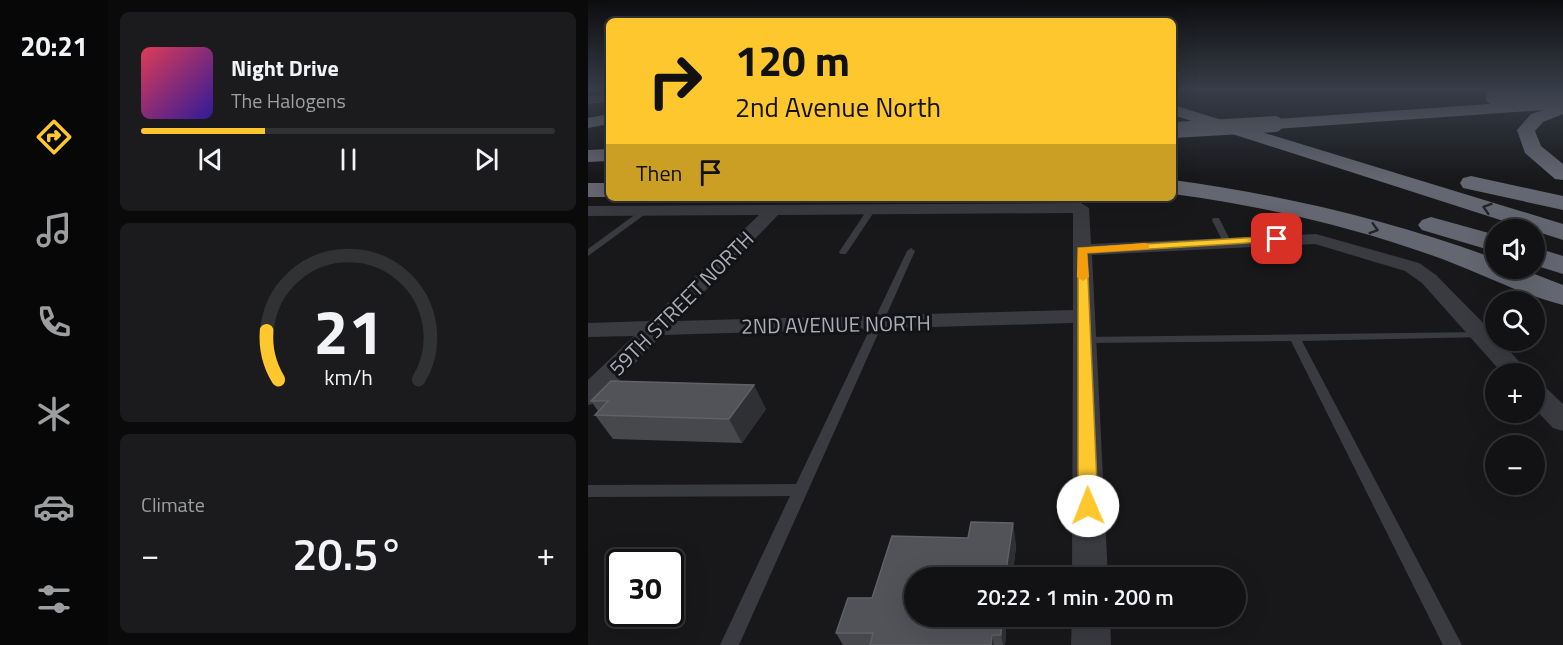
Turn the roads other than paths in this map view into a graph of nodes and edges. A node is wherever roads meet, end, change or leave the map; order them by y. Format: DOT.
graph roads {
  1 [pos="1200,119"];
  2 [pos="1222,119"];
  3 [pos="1263,119"];
  4 [pos="1318,119"];
  5 [pos="1536,119"];
  6 [pos="606,120"];
  7 [pos="1237,122"];
  8 [pos="588,123"];
  9 [pos="1176,123"];
  10 [pos="1176,130"];
  11 [pos="606,155"];
  12 [pos="588,156"];
  13 [pos="606,168"];
  14 [pos="588,169"];
  15 [pos="1563,174"];
  16 [pos="1176,176"];
  17 [pos="1176,187"];
  18 [pos="588,190"];
  19 [pos="606,190"];
  20 [pos="1563,203"];
  21 [pos="774,209"];
  22 [pos="872,209"];
  23 [pos="647,210"];
  24 [pos="588,211"];
  25 [pos="1216,220"];
  26 [pos="1485,226"];
  27 [pos="1563,232"];
  28 [pos="1485,241"];
  29 [pos="1227,242"];
  30 [pos="1545,247"];
  31 [pos="1082,250"];
  32 [pos="911,251"];
  33 [pos="588,252"];
  34 [pos="843,252"];
  35 [pos="1563,253"];
  36 [pos="1545,259"];
  37 [pos="1563,265"];
  38 [pos="1563,296"];
  39 [pos="878,323"];
  40 [pos="656,328"];
  41 [pos="1084,328"];
  42 [pos="588,330"];
  43 [pos="1480,335"];
  44 [pos="1296,338"];
  45 [pos="1507,363"];
  46 [pos="588,396"];
  47 [pos="1545,402"];
  48 [pos="1563,421"];
  49 [pos="801,490"];
  50 [pos="588,491"];
  51 [pos="1090,567"];
  52 [pos="1091,627"];
  53 [pos="729,645"];
  54 [pos="1091,645"];
  55 [pos="1453,645"];
  1 -- 7 [label="highway"];
  2 -- 7 [label="highway"];
  3 -- 7 [label="highway"];
  4 -- 10 [label="highway, bridge"];
  5 -- 15 [label="highway"];
  6 -- 8 [label="highway"];
  7 -- 20 [label="highway"];
  27 -- 7 [label="highway, one-way"];
  9 -- 26 [label="highway"];
  11 -- 12 [label="highway"];
  13 -- 14 [label="highway"];
  16 -- 28 [label="highway"];
  17 -- 38 [label="highway, one-way"];
  18 -- 19 [label="highway"];
  21 -- 22 [label="street"];
  21 -- 23 [label="street"];
  21 -- 40 [label="street, 59TH STREET NORTH"];
  22 -- 31 [label="street"];
  22 -- 34 [label="lane"];
  23 -- 24 [label="street"];
  23 -- 33 [label="lane"];
  25 -- 29 [label="lane"];
  29 -- 31 [label="street"];
  29 -- 43 [label="street"];
  30 -- 35 [label="highway"];
  31 -- 41 [label="street"];
  32 -- 39 [label="lane"];
  36 -- 37 [label="highway"];
  39 -- 40 [label="street, 2ND AVENUE NORTH"];
  39 -- 41 [label="street, 2ND AVENUE NORTH"];
  39 -- 49 [label="lane"];
  40 -- 42 [label="street, 2ND AVENUE NORTH"];
  40 -- 46 [label="street, 59TH STREET NORTH"];
  41 -- 44 [label="lane"];
  41 -- 51 [label="street"];
  43 -- 44 [label="lane"];
  43 -- 45 [label="street"];
  44 -- 55 [label="lane"];
  47 -- 48 [label="street"];
  49 -- 50 [label="lane"];
  49 -- 53 [label="lane"];
  52 -- 54 [label="street"];
}
